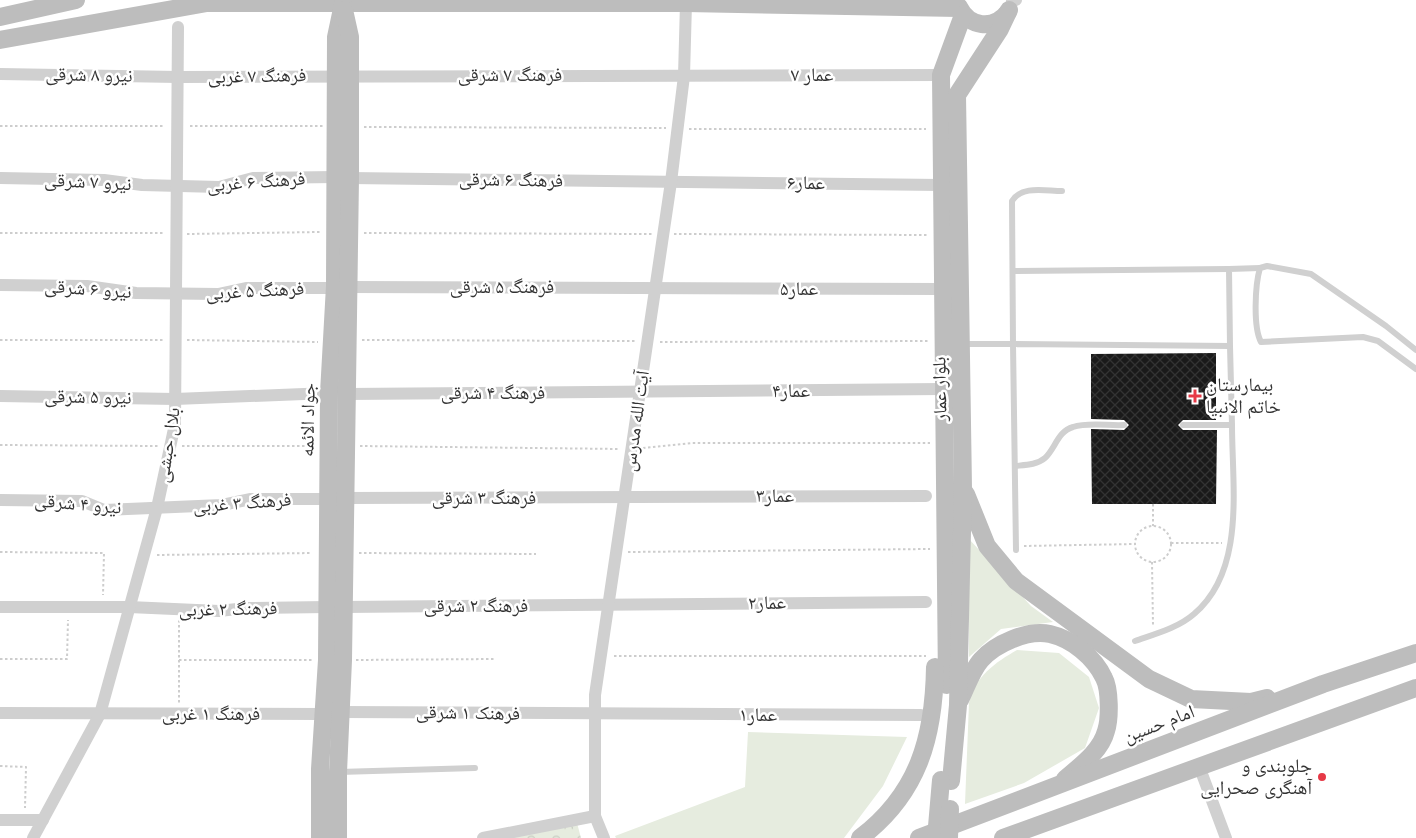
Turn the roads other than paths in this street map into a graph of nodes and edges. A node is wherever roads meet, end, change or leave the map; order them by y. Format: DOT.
graph roads {
  1 [pos="76,0"];
  2 [pos="343,2"];
  3 [pos="686,3"];
  4 [pos="1012,3"];
  5 [pos="960,8"];
  6 [pos="0,17"];
  7 [pos="178,27"];
  8 [pos="0,40"];
  9 [pos="0,74"];
  10 [pos="343,75"];
  11 [pos="941,75"];
  12 [pos="684,76"];
  13 [pos="178,77"];
  14 [pos="0,178"];
  15 [pos="343,178"];
  16 [pos="671,182"];
  17 [pos="942,185"];
  18 [pos="176,186"];
  19 [pos="1062,191"];
  20 [pos="1260,268"];
  21 [pos="1229,269"];
  22 [pos="1013,270"];
  23 [pos="0,285"];
  24 [pos="342,287"];
  25 [pos="655,288"];
  26 [pos="942,289"];
  27 [pos="176,293"];
  28 [pos="942,344"];
  29 [pos="960,344"];
  30 [pos="1014,344"];
  31 [pos="1230,346"];
  32 [pos="1416,350"];
  33 [pos="1416,369"];
  34 [pos="943,390"];
  35 [pos="640,392"];
  36 [pos="329,393"];
  37 [pos="346,394"];
  38 [pos="0,396"];
  39 [pos="175,399"];
  40 [pos="1183,425"];
  41 [pos="1232,425"];
  42 [pos="1124,426"];
  43 [pos="1015,466"];
  44 [pos="963,488"];
  45 [pos="926,496"];
  46 [pos="625,497"];
  47 [pos="336,499"];
  48 [pos="0,500"];
  49 [pos="157,508"];
  50 [pos="1016,548"];
  51 [pos="946,553"];
  52 [pos="926,602"];
  53 [pos="609,605"];
  54 [pos="0,607"];
  55 [pos="129,607"];
  56 [pos="335,607"];
  57 [pos="1135,640"];
  58 [pos="1416,653"];
  59 [pos="335,660"];
  60 [pos="1323,684"];
  61 [pos="1416,688"];
  62 [pos="958,705"];
  63 [pos="341,712"];
  64 [pos="0,713"];
  65 [pos="100,714"];
  66 [pos="322,714"];
  67 [pos="595,714"];
  68 [pos="921,714"];
  69 [pos="1198,766"];
  70 [pos="475,768"];
  71 [pos="338,772"];
  72 [pos="946,780"];
  73 [pos="1057,786"];
  74 [pos="595,816"];
  75 [pos="0,820"];
  76 [pos="43,820"];
  77 [pos="1049,820"];
  78 [pos="33,838"];
  79 [pos="320,838"];
  80 [pos="338,838"];
  81 [pos="483,838"];
  82 [pos="604,838"];
  83 [pos="860,838"];
  84 [pos="919,838"];
  85 [pos="936,838"];
  86 [pos="949,838"];
  87 [pos="1002,838"];
  88 [pos="1037,838"];
  89 [pos="1226,838"];
  1 -- 6 [label="main road"];
  2 -- 3 [label="main road"];
  2 -- 8 [label="main road"];
  2 -- 10 [label="main road, جواد الائمه"];
  3 -- 5 [label="main road"];
  3 -- 12 [label="street, آیت الله مدرس"];
  4 -- 5 [label="main road"];
  4 -- 29 [label="main road, بلوار عمار"];
  5 -- 11 [label="main road, بلوار عمار"];
  7 -- 13 [label="street, بلال حبشی"];
  9 -- 13 [label="street, نیرو ۸ شرقی"];
  10 -- 12 [label="street, فرهنگ ۷ شرقی"];
  10 -- 13 [label="street, فرهنگ ۷ غربی"];
  10 -- 15 [label="main road, جواد الائمه"];
  10 -- 15 [label="main road, جواد الائمه"];
  11 -- 12 [label="street, عمار ۷"];
  11 -- 17 [label="main road, بلوار عمار"];
  12 -- 16 [label="street, آیت الله مدرس"];
  13 -- 18 [label="street, بلال حبشی"];
  14 -- 18 [label="street, نیرو ۷ شرقی"];
  15 -- 16 [label="street, فرهنگ ۶ شرقی"];
  15 -- 18 [label="street, فرهنگ ۶ غربی"];
  15 -- 24 [label="main road, جواد الائمه"];
  15 -- 24 [label="main road, جواد الائمه"];
  16 -- 17 [label="street, عمار۶"];
  16 -- 25 [label="street, آیت الله مدرس"];
  17 -- 26 [label="main road, بلوار عمار"];
  18 -- 27 [label="street, بلال حبشی"];
  19 -- 22 [label="lane"];
  20 -- 21 [label="lane"];
  20 -- 32 [label="lane"];
  20 -- 33 [label="lane"];
  21 -- 22 [label="lane"];
  21 -- 31 [label="lane"];
  22 -- 30 [label="lane"];
  23 -- 27 [label="street, نیرو ۶ شرقی"];
  24 -- 25 [label="street, فرهنگ ۵ شرقی"];
  24 -- 27 [label="street, فرهنگ ۵ غربی"];
  24 -- 36 [label="main road, جواد الائمه"];
  24 -- 37 [label="main road, جواد الائمه"];
  25 -- 26 [label="street, عمار۵"];
  25 -- 35 [label="street, آیت الله مدرس"];
  26 -- 28 [label="main road, بلوار عمار"];
  27 -- 39 [label="street, بلال حبشی"];
  28 -- 29 [label="main road"];
  28 -- 34 [label="main road, بلوار عمار"];
  29 -- 30 [label="lane"];
  29 -- 44 [label="main road, بلوار عمار"];
  30 -- 31 [label="lane"];
  30 -- 43 [label="lane"];
  31 -- 41 [label="lane"];
  34 -- 35 [label="street, عمار۴"];
  34 -- 51 [label="main road, بلوار عمار"];
  35 -- 37 [label="street, فرهنگ ۴ شرقی"];
  35 -- 46 [label="street, آیت الله مدرس"];
  36 -- 39 [label="street, نیرو ۵ شرقی"];
  36 -- 47 [label="main road, جواد الائمه"];
  37 -- 47 [label="main road, جواد الائمه"];
  38 -- 39 [label="street, نیرو ۵ شرقی"];
  39 -- 49 [label="street, بلال حبشی"];
  40 -- 41 [label="lane"];
  41 -- 57 [label="lane"];
  42 -- 43 [label="lane"];
  43 -- 50 [label="lane"];
  44 -- 60 [label="main road"];
  44 -- 62 [label="main road, بلوار عمار"];
  45 -- 46 [label="street, عمار۳"];
  46 -- 47 [label="street, فرهنگ ۳ شرقی"];
  46 -- 53 [label="street, آیت الله مدرس"];
  47 -- 49 [label="street, فرهنگ ۳ غربی"];
  47 -- 56 [label="main road, جواد الائمه"];
  48 -- 49 [label="street, نیرو ۴ شرقی"];
  49 -- 55 [label="street, بلال حبشی"];
  51 -- 72 [label="main road, بلوار عمار"];
  51 -- 83 [label="main road"];
  52 -- 53 [label="street, عمار۲"];
  53 -- 56 [label="street, فرهنگ ۲ شرقی"];
  53 -- 67 [label="street, آیت الله مدرس"];
  54 -- 55 [label="street, فرهنگ ۲ غربی"];
  55 -- 56 [label="street, فرهنگ ۲ غربی"];
  55 -- 65 [label="street, بلال حبشی"];
  56 -- 59 [label="main road, جواد الائمه"];
  58 -- 60 [label="main road, امام حسین"];
  59 -- 63 [label="main road, جواد الائمه"];
  59 -- 66 [label="main road, جواد الائمه"];
  60 -- 73 [label="main road, امام حسین"];
  61 -- 69 [label="main road"];
  62 -- 72 [label="main road, بلوار عمار"];
  62 -- 73 [label="main road"];
  63 -- 67 [label="street, فرهنک ۱ شرقی"];
  63 -- 71 [label="main road, جواد الائمه"];
  64 -- 65 [label="street, فرهنگ ۱ غربی"];
  65 -- 66 [label="street, فرهنگ ۱ غربی"];
  65 -- 76 [label="street, بلال حبشی"];
  66 -- 79 [label="main road, جواد الائمه"];
  67 -- 68 [label="street, عمار۱"];
  67 -- 74 [label="street, آیت الله مدرس"];
  69 -- 77 [label="main road"];
  69 -- 89 [label="street"];
  70 -- 71 [label="lane"];
  71 -- 80 [label="main road, جواد الائمه"];
  72 -- 85 [label="main road, bridge"];
  72 -- 86 [label="main road, bridge"];
  73 -- 84 [label="main road, امام حسین"];
  74 -- 81 [label="street"];
  74 -- 82 [label="street, آیت الله مدرس"];
  75 -- 76 [label="street"];
  76 -- 78 [label="street, بلال حبشی"];
  77 -- 87 [label="main road"];
  77 -- 88 [label="main road"];
}
